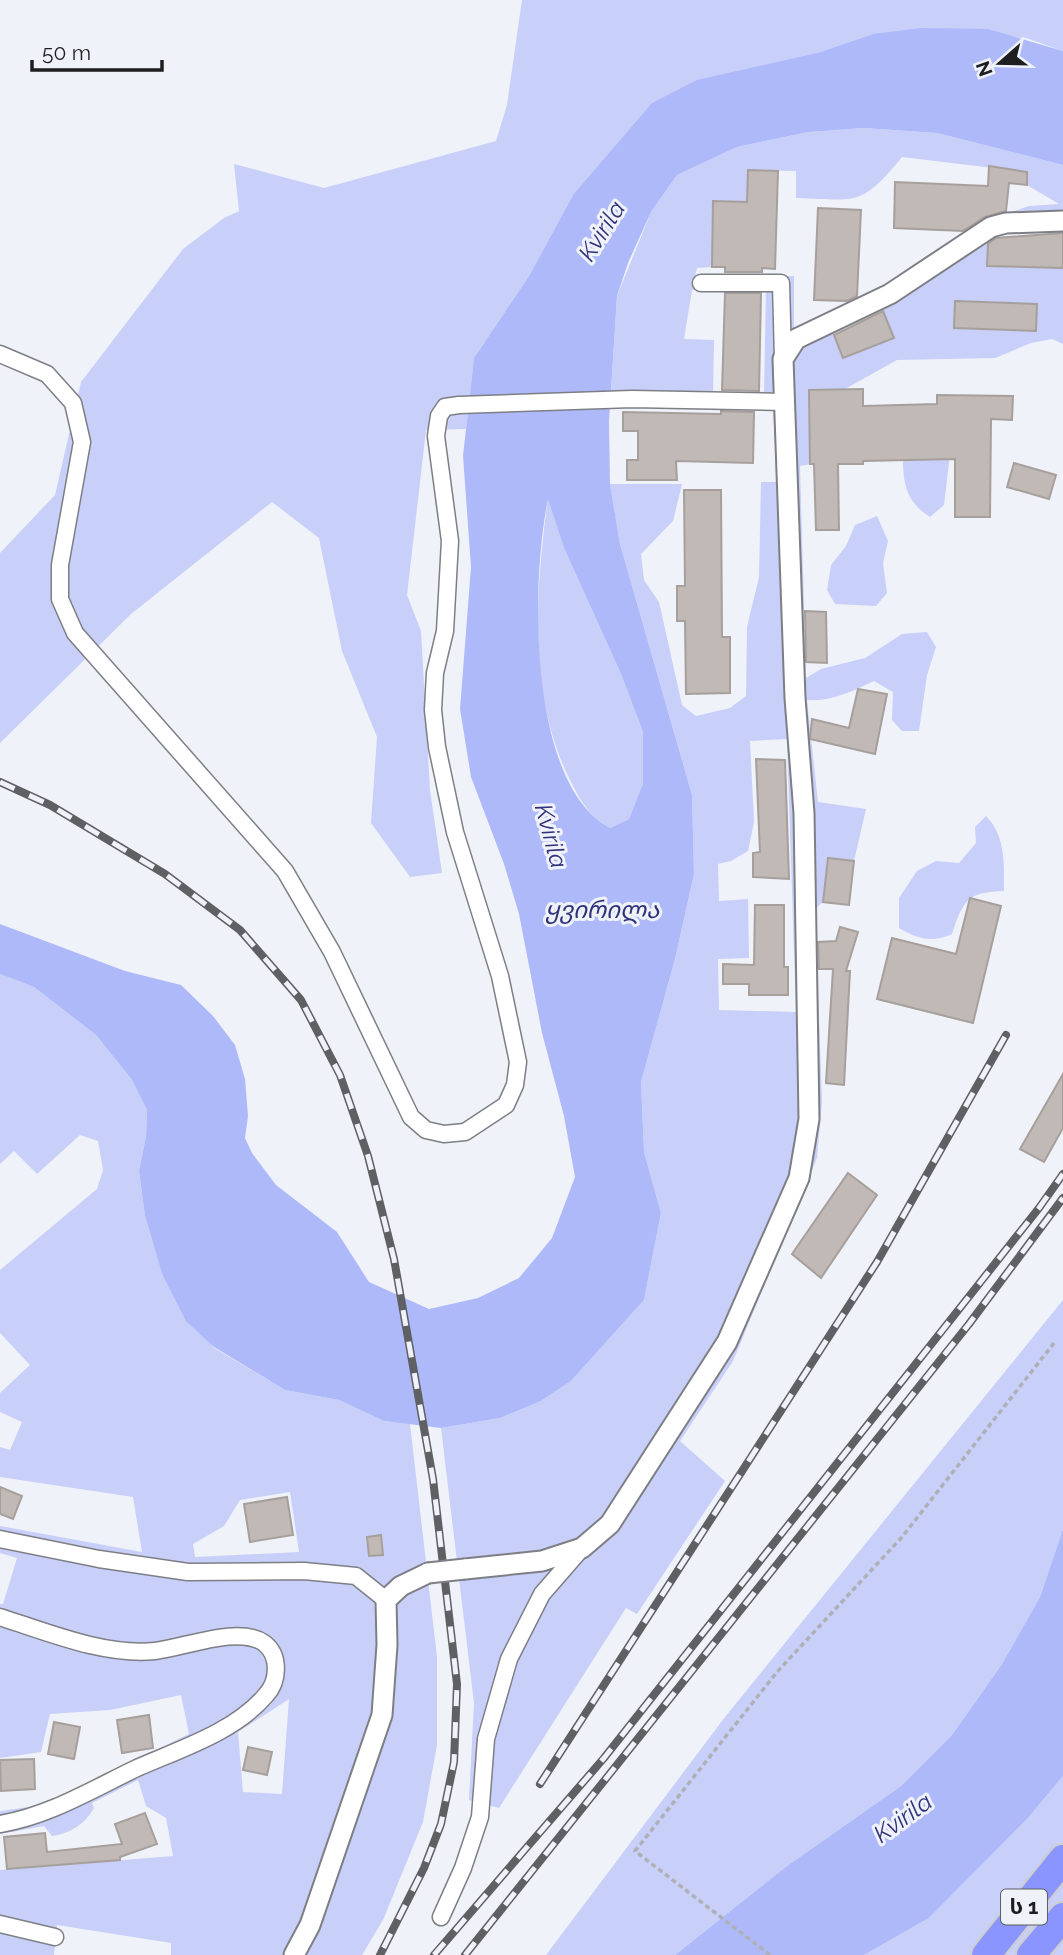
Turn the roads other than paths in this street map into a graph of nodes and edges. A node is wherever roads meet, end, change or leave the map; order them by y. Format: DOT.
graph roads {
  1 [pos="1063,221"];
  2 [pos="701,283"];
  3 [pos="0,354"];
  4 [pos="783,359"];
  5 [pos="783,402"];
  6 [pos="0,1539"];
  7 [pos="582,1548"];
  8 [pos="386,1600"];
  9 [pos="0,1617"];
  10 [pos="0,1824"];
  11 [pos="1063,1859"];
  12 [pos="441,1917"];
  13 [pos="1063,1917"];
  14 [pos="0,1924"];
  15 [pos="55,1937"];
  16 [pos="294,1955"];
  17 [pos="986,1955"];
  18 [pos="1031,1955"];
  1 -- 4 [label="street"];
  2 -- 4 [label="street"];
  3 -- 5 [label="street"];
  4 -- 5 [label="street"];
  5 -- 7 [label="street"];
  6 -- 8 [label="street"];
  7 -- 8 [label="street, bridge"];
  7 -- 12 [label="street"];
  8 -- 16 [label="street"];
  9 -- 10 [label="street"];
  11 -- 17 [label="highway, ს 1"];
  13 -- 18 [label="highway, ს 1"];
  14 -- 15 [label="street"];
}
